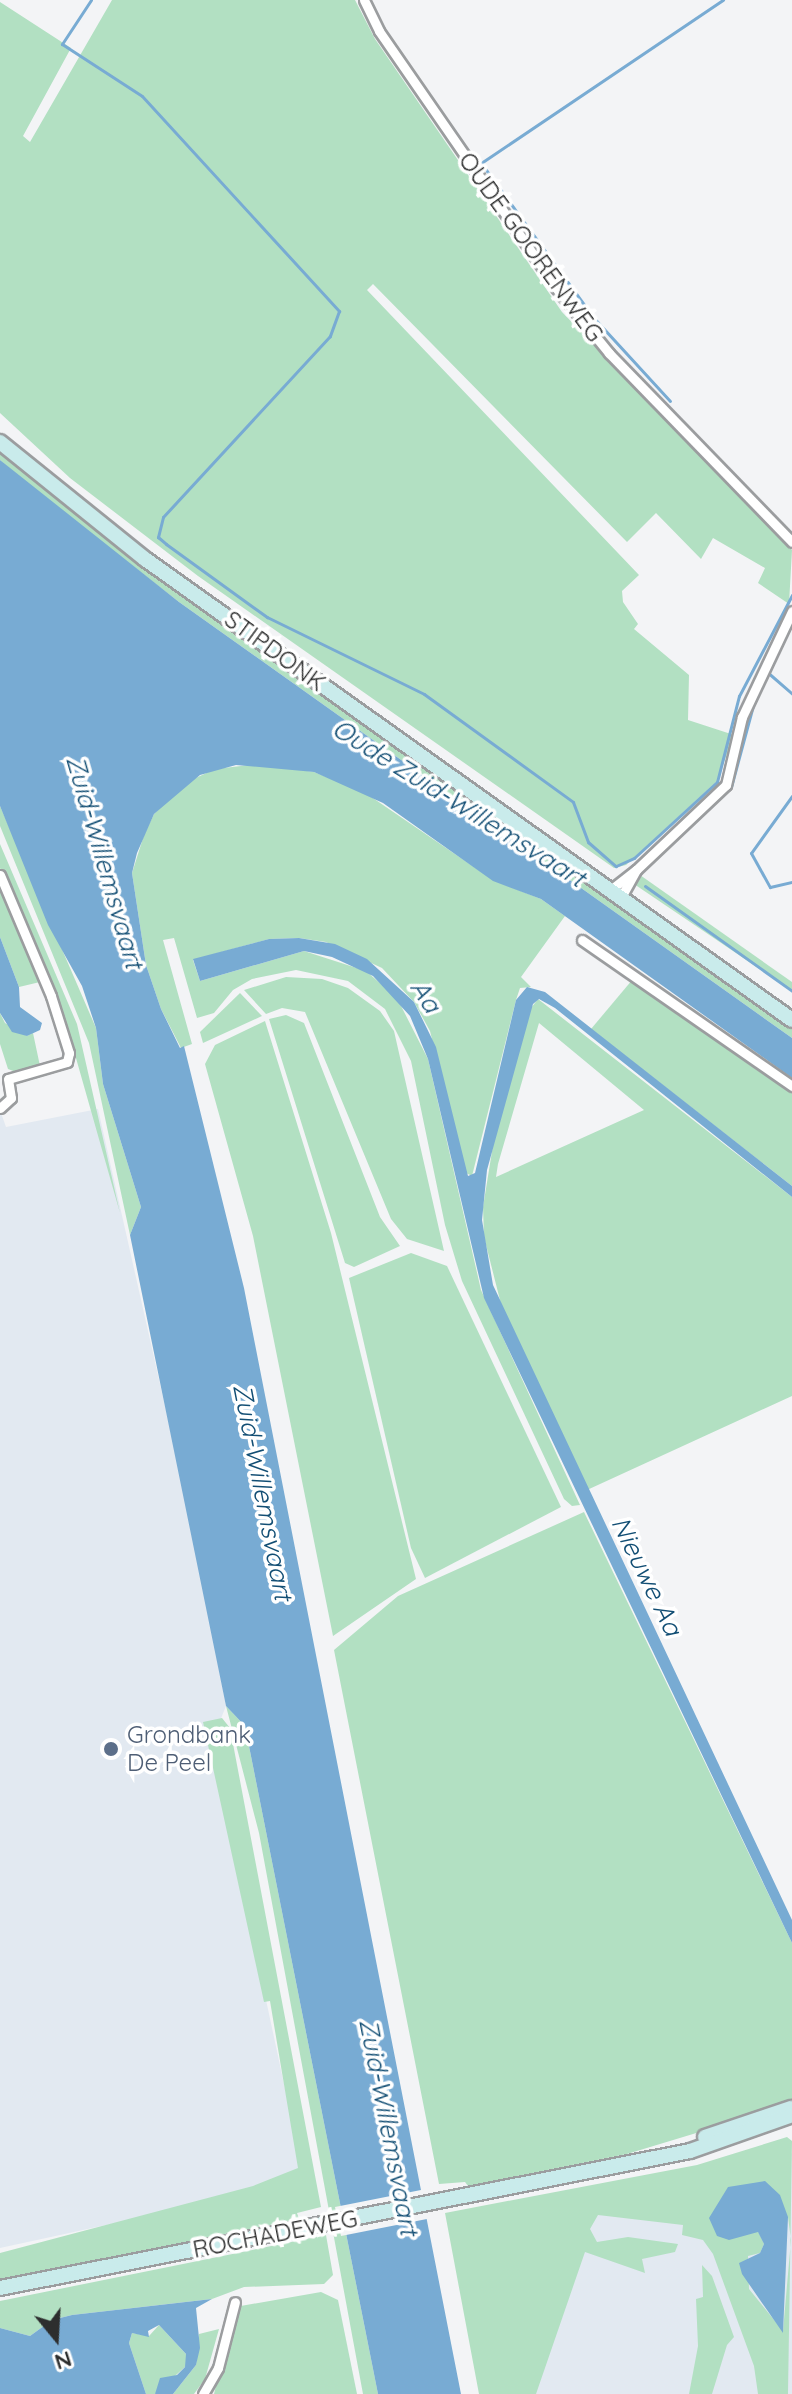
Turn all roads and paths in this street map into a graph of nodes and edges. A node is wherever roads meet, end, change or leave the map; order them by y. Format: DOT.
graph roads {
  1 [pos="364,0"];
  2 [pos="0,442"];
  3 [pos="792,542"];
  4 [pos="792,611"];
  5 [pos="0,875"];
  6 [pos="614,895"];
  7 [pos="582,940"];
  8 [pos="792,1020"];
  9 [pos="792,1086"];
  10 [pos="0,1108"];
  11 [pos="792,2108"];
  12 [pos="792,2115"];
  13 [pos="644,2158"];
  14 [pos="0,2288"];
  15 [pos="235,2302"];
  16 [pos="203,2394"];
  1 -- 3 [label="street, OUDE GOORENWEG"];
  2 -- 6 [label="main road, STIPDONK"];
  4 -- 6 [label="street"];
  5 -- 10 [label="street"];
  6 -- 8 [label="main road, STIPDONK"];
  7 -- 9 [label="street"];
  11 -- 13 [label="main road, ROCHADEWEG"];
  12 -- 13 [label="main road, ROCHADEWEG"];
  13 -- 14 [label="main road, ROCHADEWEG"];
  15 -- 16 [label="street"];
}
